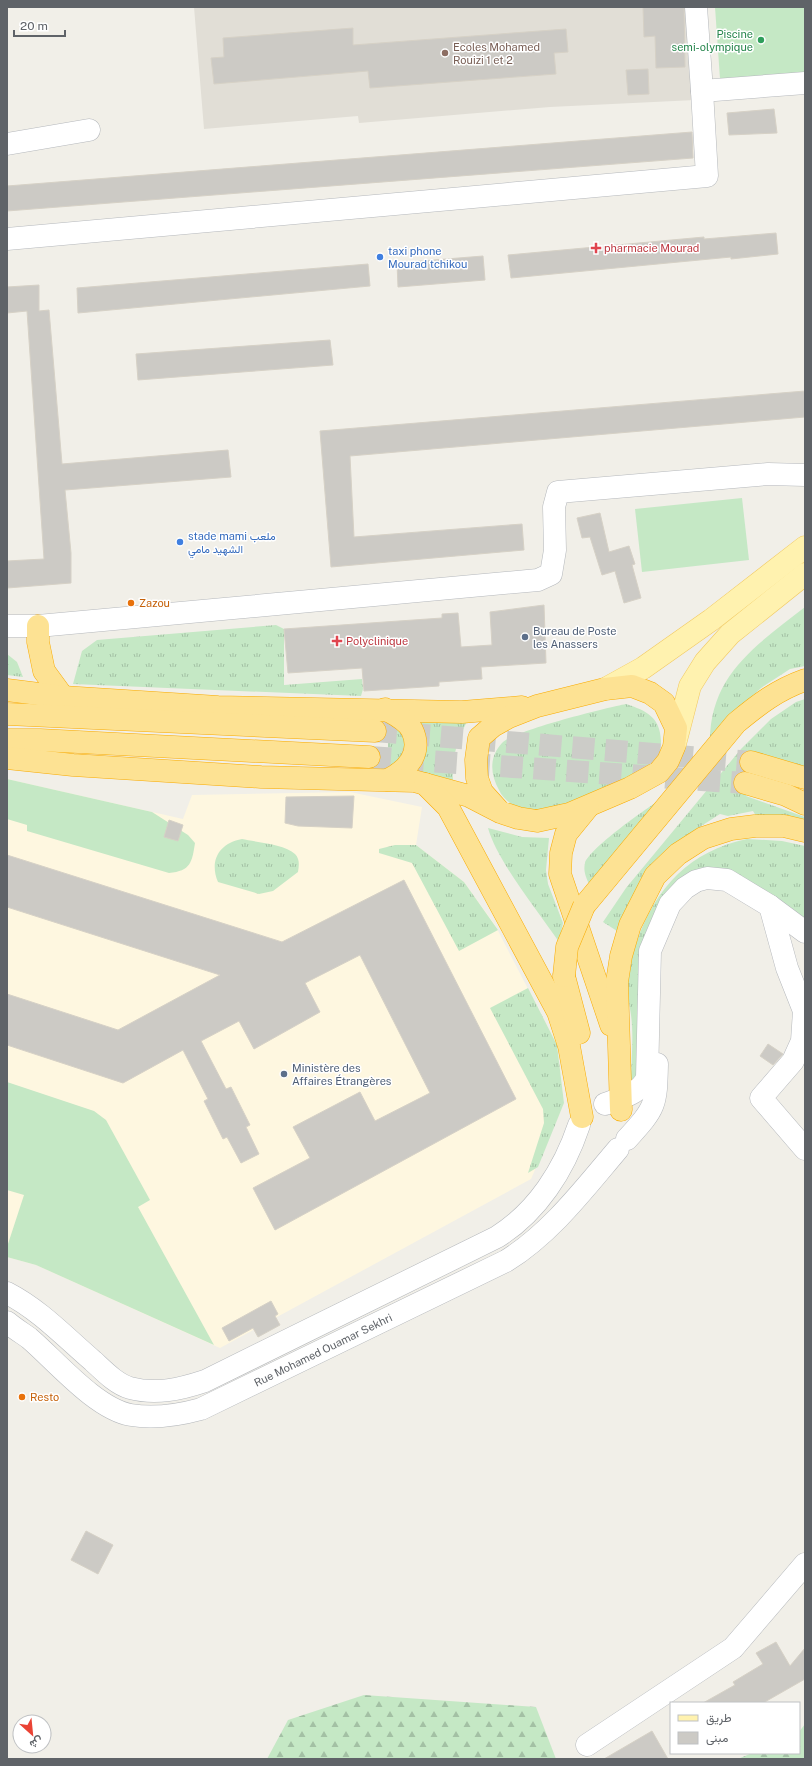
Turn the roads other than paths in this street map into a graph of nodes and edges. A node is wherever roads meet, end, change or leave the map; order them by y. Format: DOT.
graph roads {
  1 [pos="696,7"];
  2 [pos="805,83"];
  3 [pos="702,91"];
  4 [pos="89,130"];
  5 [pos="7,144"];
  6 [pos="7,240"];
  7 [pos="805,475"];
  8 [pos="805,546"];
  9 [pos="805,574"];
  10 [pos="7,626"];
  11 [pos="38,626"];
  12 [pos="805,680"];
  13 [pos="605,689"];
  14 [pos="7,690"];
  15 [pos="64,696"];
  16 [pos="537,706"];
  17 [pos="385,709"];
  18 [pos="7,714"];
  19 [pos="375,731"];
  20 [pos="7,740"];
  21 [pos="674,747"];
  22 [pos="369,757"];
  23 [pos="7,758"];
  24 [pos="751,762"];
  25 [pos="805,778"];
  26 [pos="388,780"];
  27 [pos="744,783"];
  28 [pos="425,784"];
  29 [pos="473,787"];
  30 [pos="805,804"];
  31 [pos="589,805"];
  32 [pos="805,831"];
  33 [pos="468,842"];
  34 [pos="770,906"];
  35 [pos="661,922"];
  36 [pos="805,932"];
  37 [pos="618,1052"];
  38 [pos="615,1104"];
  39 [pos="580,1113"];
  40 [pos="622,1144"];
  41 [pos="805,1149"];
  42 [pos="7,1293"];
  43 [pos="7,1322"];
  44 [pos="805,1564"];
  45 [pos="586,1745"];
  1 -- 3 [label="street"];
  2 -- 3 [label="street"];
  3 -- 6 [label="street"];
  4 -- 5 [label="street"];
  7 -- 11 [label="street"];
  8 -- 13 [label="main road"];
  9 -- 21 [label="main road"];
  10 -- 11 [label="street"];
  11 -- 15 [label="highway"];
  12 -- 39 [label="highway, bridge"];
  13 -- 16 [label="highway"];
  13 -- 21 [label="highway"];
  14 -- 15 [label="highway"];
  15 -- 17 [label="highway"];
  16 -- 17 [label="highway"];
  16 -- 29 [label="highway"];
  17 -- 26 [label="highway"];
  18 -- 19 [label="highway"];
  20 -- 22 [label="highway"];
  21 -- 31 [label="highway"];
  23 -- 26 [label="highway"];
  24 -- 25 [label="highway"];
  26 -- 28 [label="highway"];
  27 -- 30 [label="highway"];
  28 -- 29 [label="highway"];
  28 -- 33 [label="highway"];
  29 -- 31 [label="highway"];
  29 -- 33 [label="highway"];
  31 -- 37 [label="highway"];
  32 -- 37 [label="highway"];
  33 -- 39 [label="highway"];
  34 -- 35 [label="street"];
  34 -- 36 [label="street"];
  34 -- 41 [label="street"];
  35 -- 38 [label="street"];
  35 -- 40 [label="street, Rue Mohamed Ouamar Sekhri"];
  37 -- 38 [label="highway"];
  38 -- 39 [label="street"];
  38 -- 40 [label="street"];
  39 -- 40 [label="street"];
  39 -- 42 [label="street"];
  40 -- 43 [label="street, Rue Mohamed Ouamar Sekhri"];
  44 -- 45 [label="street"];
}
